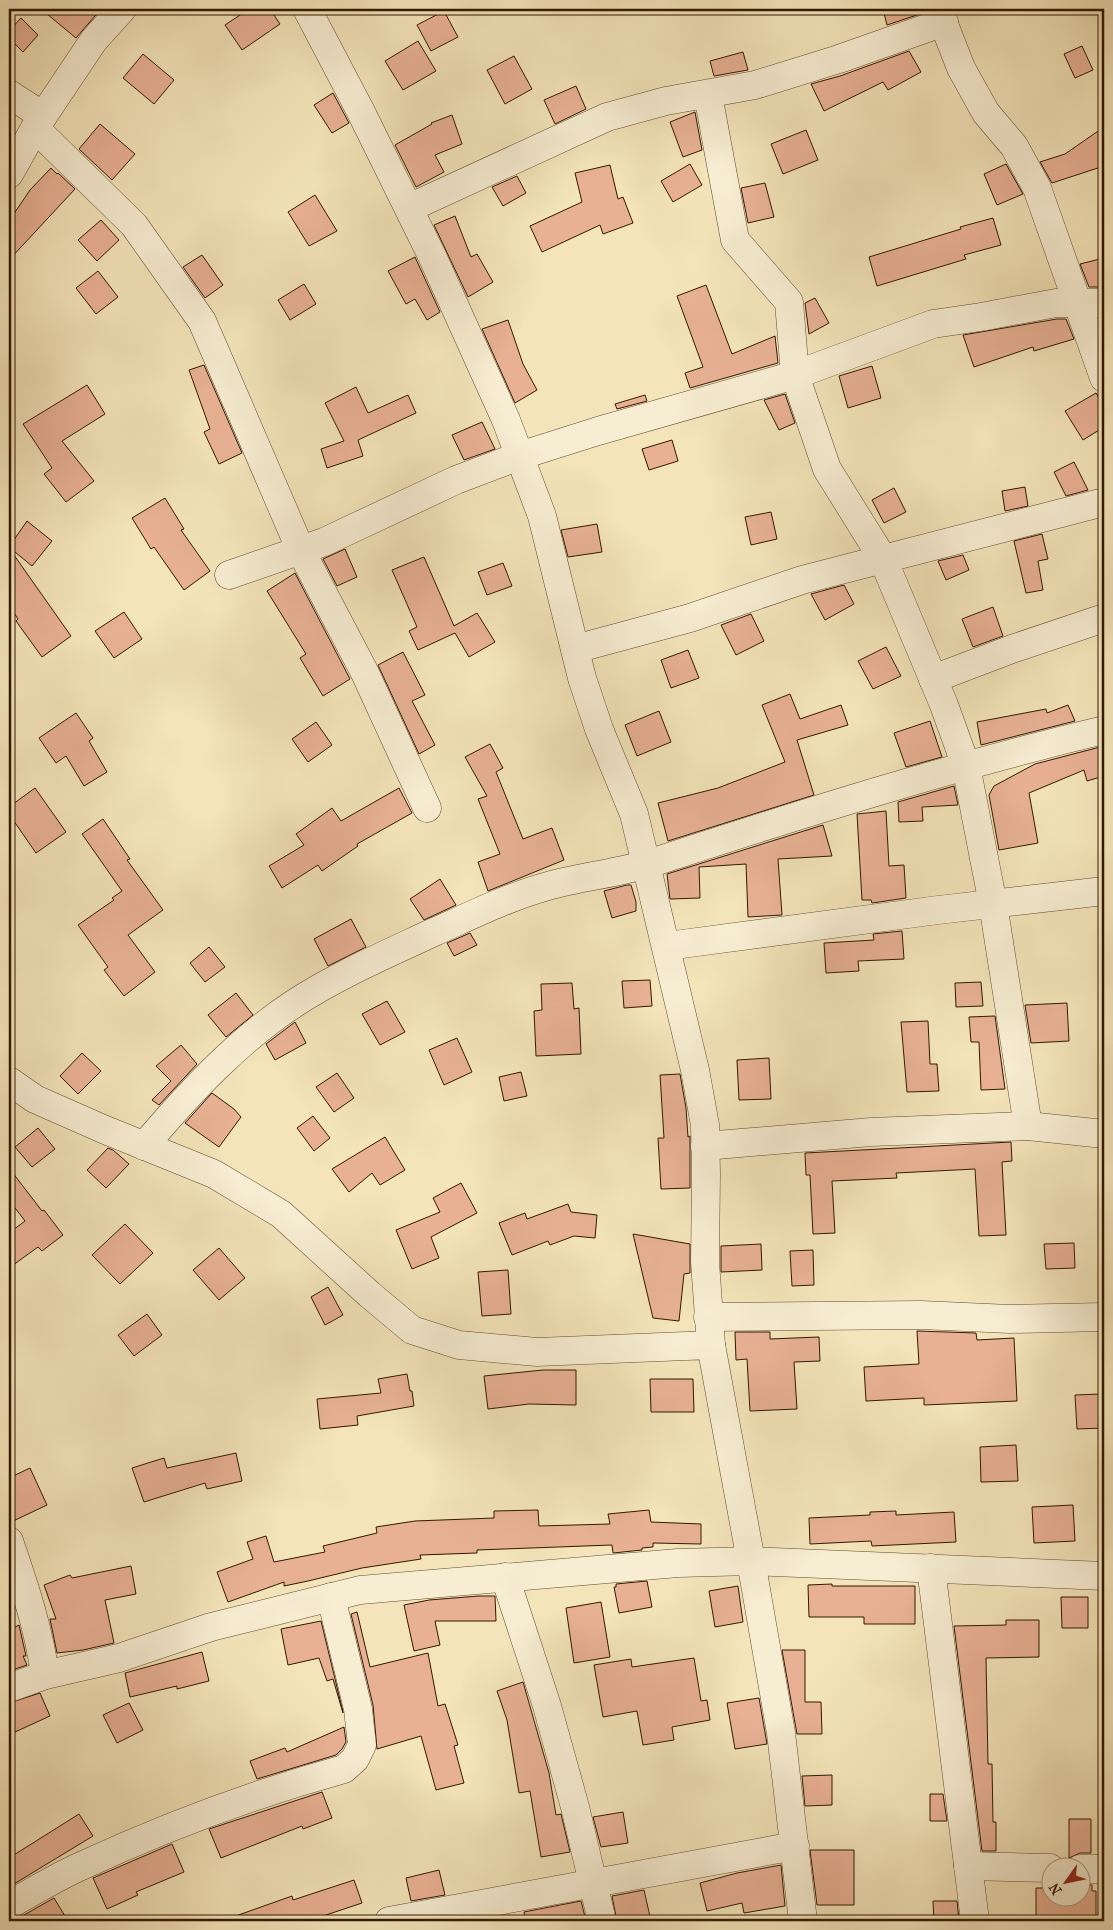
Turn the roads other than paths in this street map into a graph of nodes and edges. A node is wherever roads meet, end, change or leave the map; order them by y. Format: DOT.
graph roads {
  1 [pos="122,9"];
  2 [pos="307,9"];
  3 [pos="941,15"];
  4 [pos="9,94"];
  5 [pos="708,95"];
  6 [pos="39,122"];
  7 [pos="9,174"];
  8 [pos="409,208"];
  9 [pos="1104,303"];
  10 [pos="1077,304"];
  11 [pos="795,375"];
  12 [pos="1104,378"];
  13 [pos="519,456"];
  14 [pos="1104,502"];
  15 [pos="301,551"];
  16 [pos="883,559"];
  17 [pos="229,575"];
  18 [pos="1104,618"];
  19 [pos="575,649"];
  20 [pos="933,679"];
  21 [pos="1104,730"];
  22 [pos="966,766"];
  23 [pos="427,808"];
  24 [pos="647,865"];
  25 [pos="1104,891"];
  26 [pos="993,904"];
  27 [pos="667,946"];
  28 [pos="9,1081"];
  29 [pos="1028,1126"];
  30 [pos="1104,1134"];
  31 [pos="144,1146"];
  32 [pos="705,1146"];
  33 [pos="708,1317"];
  34 [pos="1104,1317"];
  35 [pos="711,1344"];
  36 [pos="9,1541"];
  37 [pos="751,1561"];
  38 [pos="931,1568"];
  39 [pos="1104,1576"];
  40 [pos="505,1577"];
  41 [pos="331,1597"];
  42 [pos="45,1675"];
  43 [pos="9,1688"];
  44 [pos="794,1846"];
  45 [pos="968,1866"];
  46 [pos="1040,1868"];
  47 [pos="1090,1869"];
  48 [pos="1104,1869"];
  49 [pos="593,1883"];
  50 [pos="9,1905"];
  51 [pos="389,1921"];
  52 [pos="602,1921"];
  53 [pos="803,1921"];
  54 [pos="974,1921"];
  1 -- 6 [label="street"];
  2 -- 8 [label="street"];
  3 -- 5 [label="street"];
  3 -- 10 [label="street"];
  4 -- 6 [label="street"];
  5 -- 8 [label="street"];
  5 -- 11 [label="street"];
  6 -- 7 [label="street"];
  6 -- 15 [label="street"];
  8 -- 13 [label="street"];
  9 -- 10 [label="street"];
  10 -- 11 [label="street"];
  10 -- 12 [label="street"];
  11 -- 13 [label="street"];
  11 -- 16 [label="street"];
  13 -- 15 [label="street"];
  13 -- 19 [label="street"];
  14 -- 16 [label="street"];
  15 -- 17 [label="street"];
  15 -- 23 [label="street"];
  16 -- 19 [label="street"];
  16 -- 20 [label="street"];
  18 -- 20 [label="street"];
  19 -- 24 [label="street"];
  20 -- 22 [label="street"];
  21 -- 22 [label="street"];
  22 -- 24 [label="street"];
  22 -- 26 [label="street"];
  24 -- 27 [label="street"];
  24 -- 31 [label="street"];
  25 -- 26 [label="street"];
  26 -- 27 [label="street"];
  26 -- 29 [label="street"];
  27 -- 32 [label="street"];
  28 -- 31 [label="street"];
  29 -- 30 [label="street"];
  29 -- 32 [label="street"];
  31 -- 35 [label="street"];
  32 -- 33 [label="street"];
  33 -- 34 [label="street"];
  33 -- 35 [label="street"];
  35 -- 37 [label="street"];
  36 -- 42 [label="street"];
  37 -- 38 [label="street"];
  37 -- 40 [label="street"];
  37 -- 44 [label="street"];
  38 -- 39 [label="street"];
  38 -- 45 [label="street"];
  40 -- 41 [label="street"];
  40 -- 49 [label="street"];
  41 -- 42 [label="street"];
  41 -- 50 [label="street"];
  42 -- 43 [label="street"];
  44 -- 49 [label="street"];
  44 -- 53 [label="street"];
  45 -- 46 [label="street"];
  45 -- 54 [label="street"];
  47 -- 48 [label="street"];
  49 -- 51 [label="street"];
  49 -- 52 [label="street"];
}
